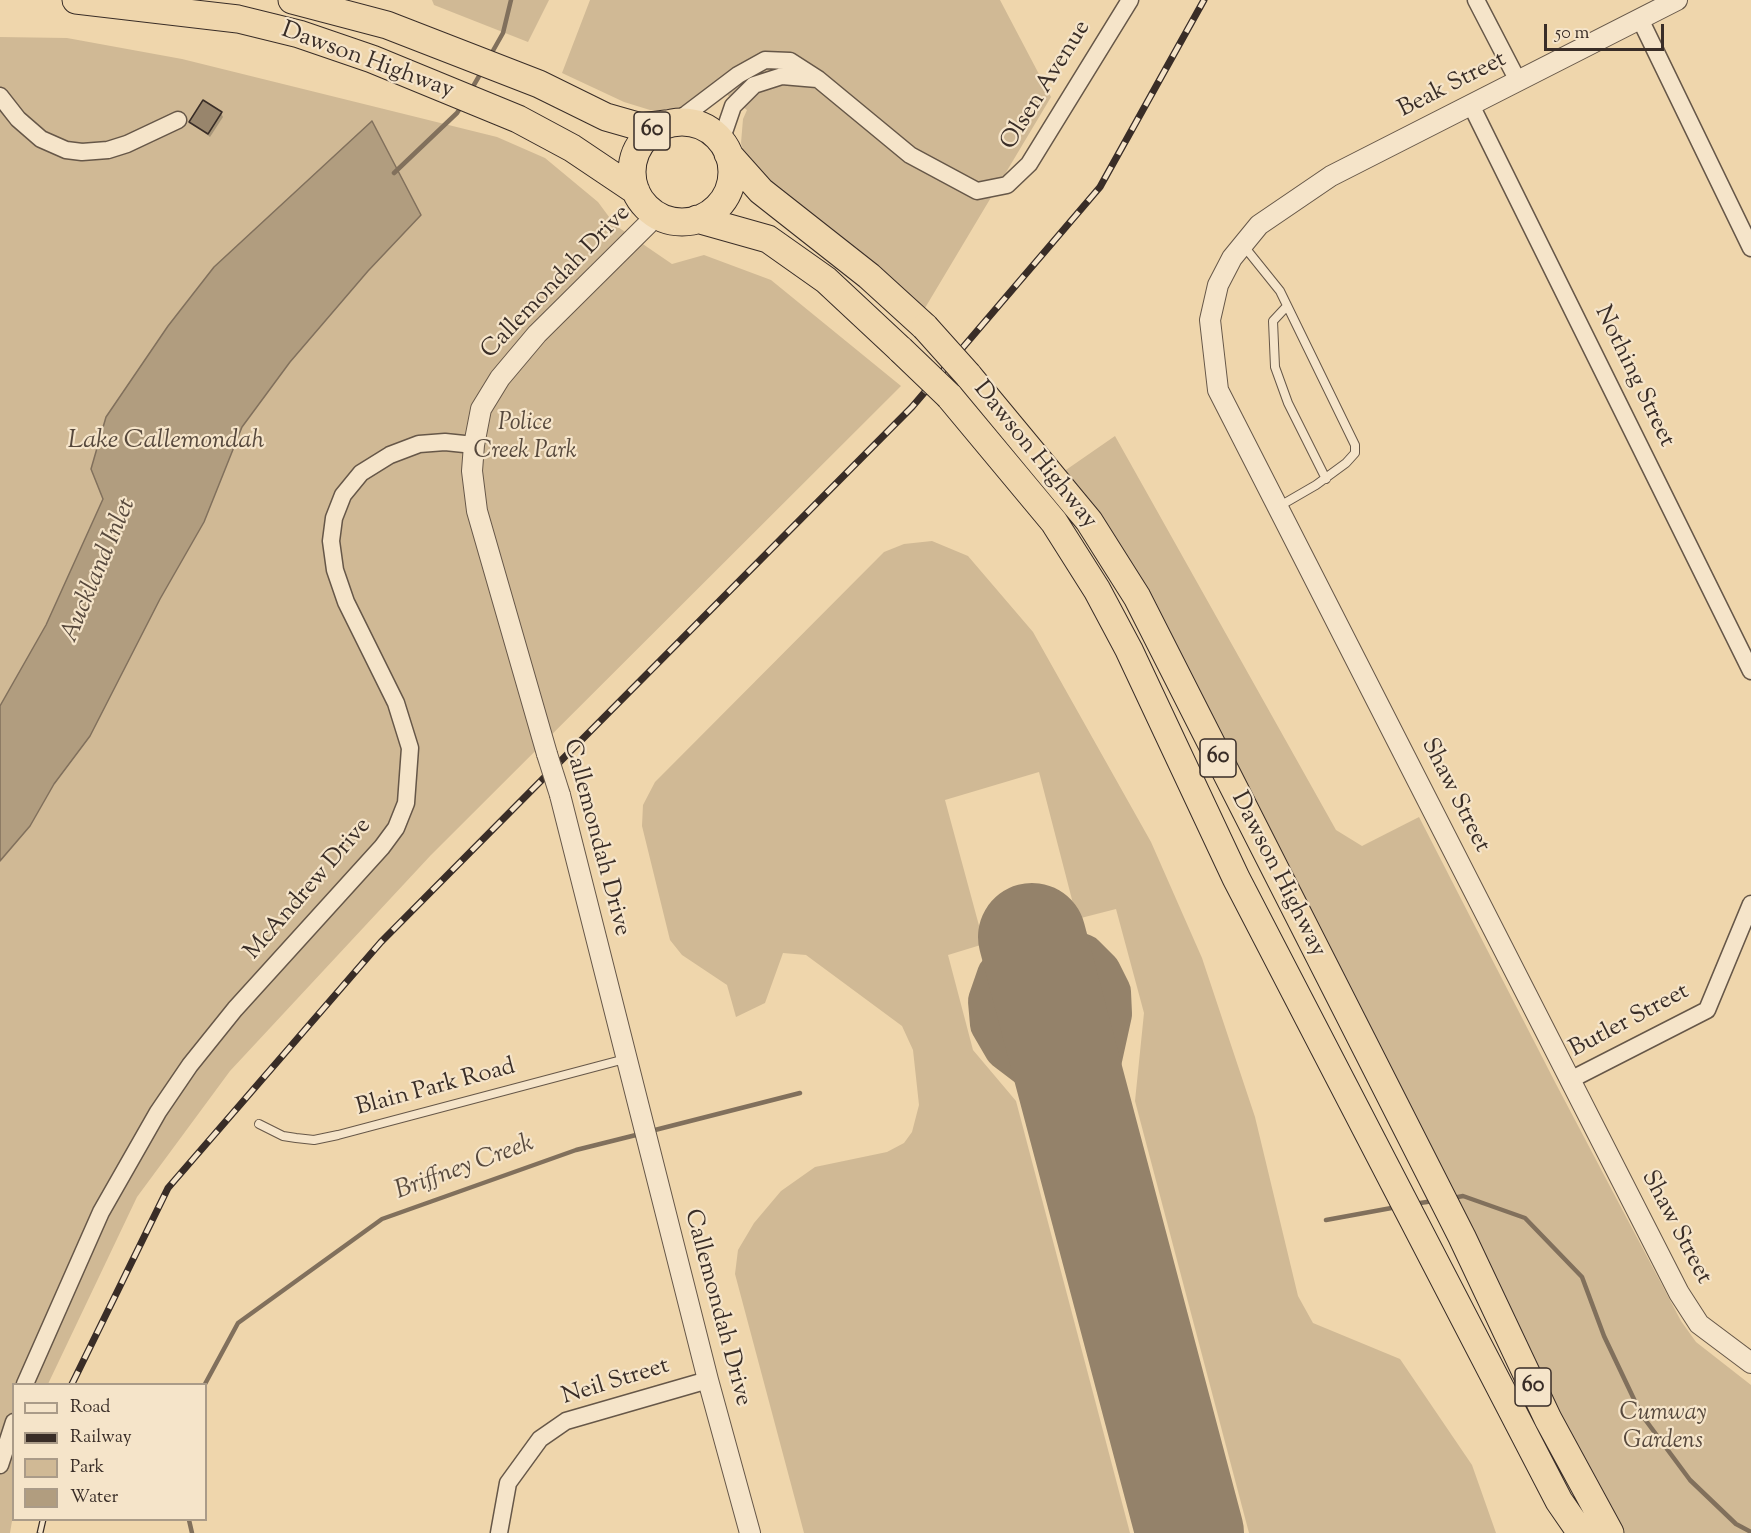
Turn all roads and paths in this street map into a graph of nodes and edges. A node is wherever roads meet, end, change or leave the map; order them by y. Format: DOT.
graph roads {
  1 [pos="76,0"];
  2 [pos="292,0"];
  3 [pos="1130,0"];
  4 [pos="1476,0"];
  5 [pos="1677,0"];
  6 [pos="1640,20"];
  7 [pos="818,79"];
  8 [pos="1518,81"];
  9 [pos="0,96"];
  10 [pos="1472,105"];
  11 [pos="178,120"];
  12 [pos="671,123"];
  13 [pos="725,148"];
  14 [pos="636,191"];
  15 [pos="657,215"];
  16 [pos="697,219"];
  17 [pos="1259,225"];
  18 [pos="1243,244"];
  19 [pos="1751,248"];
  20 [pos="1287,306"];
  21 [pos="474,445"];
  22 [pos="1326,479"];
  23 [pos="1278,507"];
  24 [pos="1751,671"];
  25 [pos="1751,904"];
  26 [pos="625,1059"];
  27 [pos="1570,1080"];
  28 [pos="259,1124"];
  29 [pos="1751,1363"];
  30 [pos="708,1380"];
  31 [pos="25,1383"];
  32 [pos="12,1428"];
  33 [pos="0,1465"];
  34 [pos="499,1533"];
  35 [pos="750,1533"];
  36 [pos="1581,1533"];
  37 [pos="1610,1533"];
  1 -- 14 [label="highway, Dawson Highway / 60"];
  2 -- 12 [label="highway, Dawson Highway / 60"];
  3 -- 7 [label="street, Olsen Avenue"];
  4 -- 8 [label="street"];
  5 -- 6 [label="street, Beak Street"];
  6 -- 8 [label="street, Beak Street"];
  6 -- 19 [label="street"];
  7 -- 12 [label="street, Olsen Avenue"];
  7 -- 13 [label="street"];
  8 -- 10 [label="street, Beak Street"];
  9 -- 11 [label="street"];
  10 -- 17 [label="street, Beak Street"];
  10 -- 24 [label="street, Nothing Street"];
  12 -- 13 [label="highway, 60"];
  12 -- 14 [label="highway, 60"];
  13 -- 16 [label="highway"];
  13 -- 37 [label="highway, Dawson Highway / 60, bridge"];
  14 -- 15 [label="highway, 60"];
  15 -- 16 [label="highway, 60"];
  15 -- 21 [label="street, Callemondah Drive"];
  16 -- 36 [label="highway, Dawson Highway / 60, bridge"];
  17 -- 18 [label="street, Shaw Street"];
  18 -- 20 [label="lane"];
  18 -- 23 [label="street, Shaw Street"];
  20 -- 22 [label="lane"];
  20 -- 22 [label="lane"];
  21 -- 26 [label="street, Callemondah Drive, bridge"];
  21 -- 31 [label="street, McAndrew Drive"];
  22 -- 23 [label="lane"];
  23 -- 27 [label="street, Shaw Street"];
  25 -- 27 [label="street, Butler Street"];
  26 -- 28 [label="lane, Blain Park Road"];
  26 -- 30 [label="street, Callemondah Drive"];
  27 -- 29 [label="street, Shaw Street"];
  30 -- 34 [label="street, Neil Street"];
  30 -- 35 [label="street, Callemondah Drive"];
  32 -- 33 [label="street"];
}
